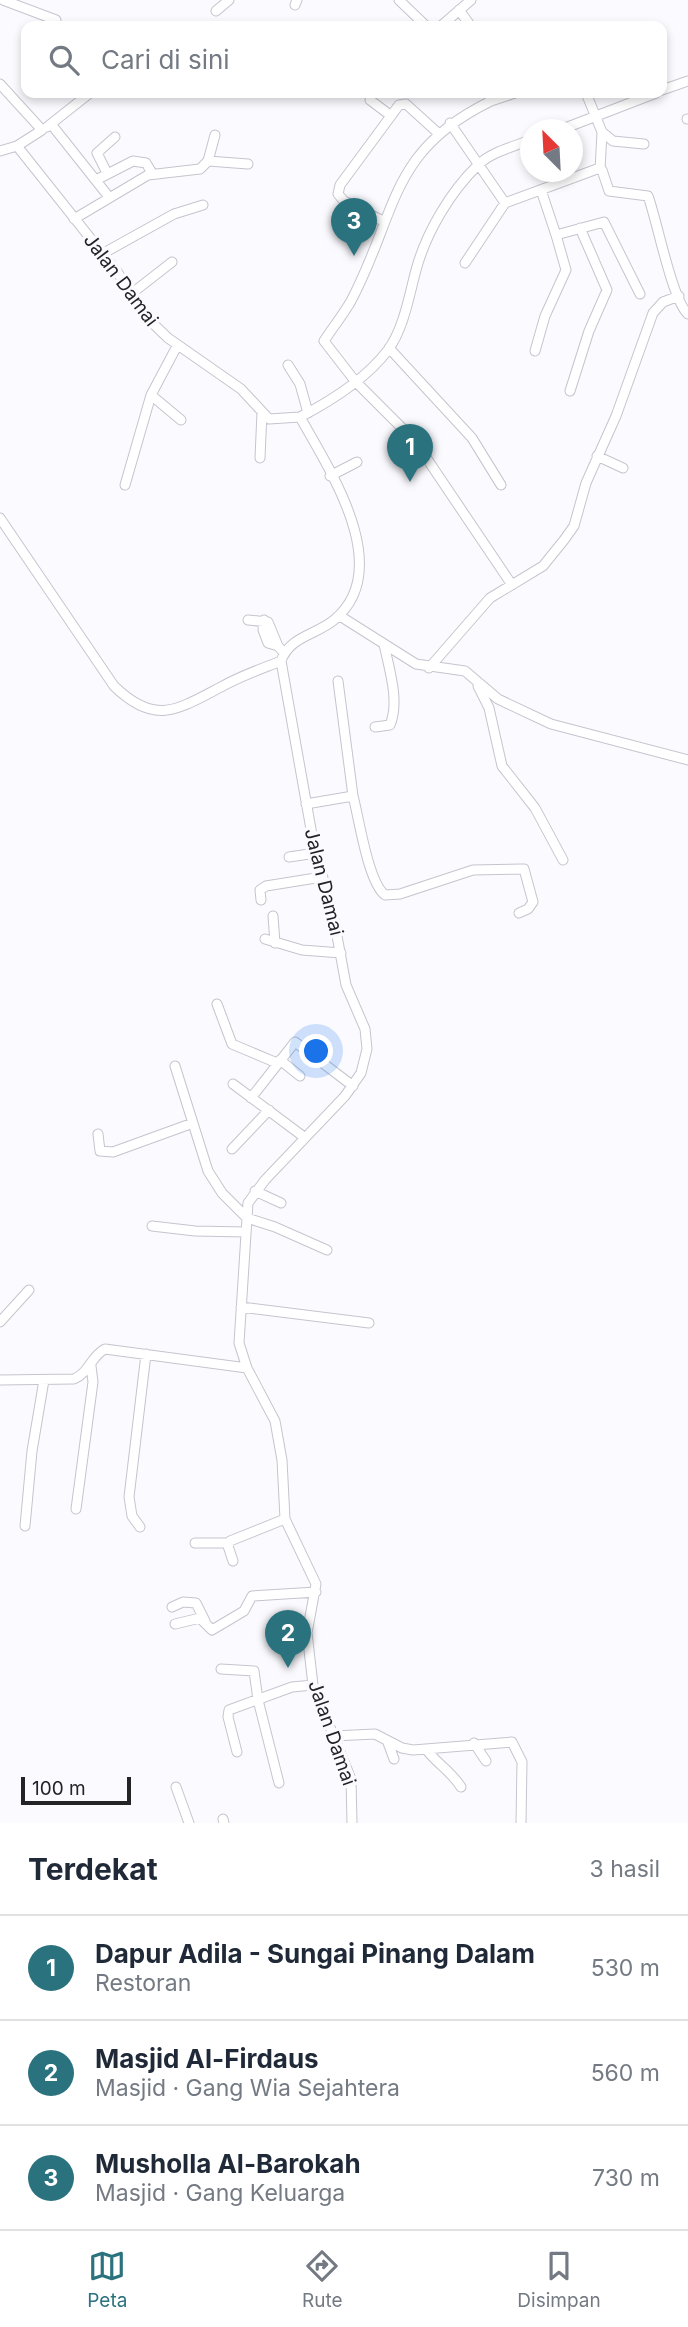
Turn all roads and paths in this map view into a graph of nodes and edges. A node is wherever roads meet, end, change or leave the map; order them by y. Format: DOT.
graph roads {
  1 [pos="3,0"];
  2 [pos="229,0"];
  3 [pos="399,0"];
  4 [pos="471,0"];
  5 [pos="459,10"];
  6 [pos="216,11"];
  7 [pos="55,20"];
  8 [pos="421,21"];
  9 [pos="447,21"];
  10 [pos="467,21"];
  11 [pos="688,81"];
  12 [pos="0,84"];
  13 [pos="667,88"];
  14 [pos="84,98"];
  15 [pos="489,98"];
  16 [pos="588,98"];
  17 [pos="643,98"];
  18 [pos="370,100"];
  19 [pos="390,115"];
  20 [pos="596,116"];
  21 [pos="583,121"];
  22 [pos="450,124"];
  23 [pos="47,127"];
  24 [pos="602,132"];
  25 [pos="438,133"];
  26 [pos="215,135"];
  27 [pos="115,137"];
  28 [pos="644,144"];
  29 [pos="17,146"];
  30 [pos="520,146"];
  31 [pos="0,151"];
  32 [pos="208,161"];
  33 [pos="248,164"];
  34 [pos="479,164"];
  35 [pos="600,170"];
  36 [pos="107,173"];
  37 [pos="152,173"];
  38 [pos="96,180"];
  39 [pos="541,190"];
  40 [pos="109,197"];
  41 [pos="505,203"];
  42 [pos="203,205"];
  43 [pos="75,219"];
  44 [pos="383,221"];
  45 [pos="580,228"];
  46 [pos="556,235"];
  47 [pos="102,254"];
  48 [pos="172,262"];
  49 [pos="465,263"];
  50 [pos="131,294"];
  51 [pos="640,294"];
  52 [pos="679,296"];
  53 [pos="688,314"];
  54 [pos="177,346"];
  55 [pos="389,348"];
  56 [pos="535,351"];
  57 [pos="288,365"];
  58 [pos="355,381"];
  59 [pos="570,391"];
  60 [pos="151,395"];
  61 [pos="262,412"];
  62 [pos="304,415"];
  63 [pos="181,420"];
  64 [pos="597,456"];
  65 [pos="260,458"];
  66 [pos="357,462"];
  67 [pos="623,468"];
  68 [pos="330,476"];
  69 [pos="125,485"];
  70 [pos="501,485"];
  71 [pos="0,517"];
  72 [pos="512,585"];
  73 [pos="340,616"];
  74 [pos="248,620"];
  75 [pos="384,644"];
  76 [pos="281,653"];
  77 [pos="429,668"];
  78 [pos="338,681"];
  79 [pos="478,684"];
  80 [pos="375,727"];
  81 [pos="688,760"];
  82 [pos="353,796"];
  83 [pos="306,804"];
  84 [pos="316,853"];
  85 [pos="289,857"];
  86 [pos="563,860"];
  87 [pos="321,877"];
  88 [pos="261,900"];
  89 [pos="519,913"];
  90 [pos="273,916"];
  91 [pos="341,953"];
  92 [pos="217,1004"];
  93 [pos="279,1062"];
  94 [pos="175,1066"];
  95 [pos="300,1076"];
  96 [pos="233,1084"];
  97 [pos="353,1086"];
  98 [pos="251,1098"];
  99 [pos="270,1110"];
  100 [pos="193,1124"];
  101 [pos="98,1134"];
  102 [pos="304,1137"];
  103 [pos="232,1149"];
  104 [pos="255,1191"];
  105 [pos="281,1203"];
  106 [pos="247,1218"];
  107 [pos="152,1226"];
  108 [pos="246,1232"];
  109 [pos="327,1250"];
  110 [pos="29,1290"];
  111 [pos="241,1307"];
  112 [pos="0,1322"];
  113 [pos="369,1323"];
  114 [pos="146,1354"];
  115 [pos="92,1366"];
  116 [pos="247,1368"];
  117 [pos="0,1380"];
  118 [pos="44,1380"];
  119 [pos="76,1509"];
  120 [pos="285,1519"];
  121 [pos="25,1526"];
  122 [pos="139,1527"];
  123 [pos="195,1543"];
  124 [pos="229,1543"];
  125 [pos="233,1561"];
  126 [pos="316,1592"];
  127 [pos="172,1608"];
  128 [pos="205,1621"];
  129 [pos="175,1624"];
  130 [pos="221,1669"];
  131 [pos="313,1685"];
  132 [pos="258,1700"];
  133 [pos="334,1736"];
  134 [pos="387,1740"];
  135 [pos="474,1743"];
  136 [pos="426,1749"];
  137 [pos="237,1752"];
  138 [pos="394,1759"];
  139 [pos="486,1761"];
  140 [pos="279,1783"];
  141 [pos="176,1787"];
  142 [pos="461,1787"];
  143 [pos="188,1823"];
  144 [pos="352,1823"];
  145 [pos="521,1823"];
  1 -- 7 [label="street"];
  2 -- 6 [label="street"];
  3 -- 8 [label="street"];
  4 -- 5 [label="street"];
  5 -- 9 [label="street"];
  5 -- 10 [label="street"];
  11 -- 13 [label="street"];
  12 -- 23 [label="street"];
  14 -- 23 [label="street"];
  15 -- 22 [label="street"];
  16 -- 20 [label="street"];
  17 -- 20 [label="street"];
  18 -- 19 [label="street"];
  19 -- 25 [label="street"];
  19 -- 44 [label="street"];
  20 -- 21 [label="street"];
  20 -- 24 [label="street"];
  22 -- 25 [label="street"];
  22 -- 34 [label="street"];
  23 -- 29 [label="street"];
  23 -- 38 [label="street"];
  24 -- 28 [label="street"];
  24 -- 35 [label="street"];
  25 -- 44 [label="street"];
  26 -- 32 [label="street"];
  27 -- 36 [label="street"];
  29 -- 31 [label="street"];
  29 -- 43 [label="street, Jalan Damai"];
  30 -- 34 [label="street"];
  32 -- 33 [label="street"];
  32 -- 37 [label="street"];
  34 -- 41 [label="street"];
  34 -- 55 [label="street"];
  35 -- 39 [label="street"];
  35 -- 52 [label="street"];
  36 -- 37 [label="street"];
  36 -- 38 [label="street"];
  37 -- 40 [label="street"];
  38 -- 40 [label="street"];
  39 -- 41 [label="street"];
  39 -- 46 [label="street"];
  40 -- 43 [label="street"];
  41 -- 49 [label="street"];
  42 -- 47 [label="street"];
  43 -- 47 [label="street, Jalan Damai"];
  44 -- 58 [label="street"];
  45 -- 46 [label="street"];
  45 -- 51 [label="street"];
  45 -- 59 [label="street"];
  46 -- 56 [label="street"];
  47 -- 50 [label="street, Jalan Damai"];
  48 -- 50 [label="street"];
  50 -- 54 [label="street, Jalan Damai"];
  52 -- 53 [label="street"];
  52 -- 64 [label="street"];
  54 -- 60 [label="street"];
  54 -- 61 [label="street, Jalan Damai"];
  55 -- 58 [label="street"];
  55 -- 70 [label="street"];
  57 -- 62 [label="street"];
  58 -- 62 [label="street"];
  58 -- 72 [label="street"];
  60 -- 63 [label="street"];
  60 -- 69 [label="street"];
  61 -- 62 [label="street"];
  61 -- 65 [label="street"];
  62 -- 68 [label="street"];
  64 -- 67 [label="street"];
  64 -- 72 [label="street"];
  66 -- 68 [label="street"];
  68 -- 73 [label="street"];
  71 -- 76 [label="street"];
  72 -- 77 [label="street"];
  73 -- 75 [label="street"];
  73 -- 76 [label="street"];
  74 -- 76 [label="street, Jalan Damai"];
  75 -- 77 [label="street"];
  75 -- 80 [label="street"];
  76 -- 83 [label="street, Jalan Damai"];
  77 -- 79 [label="street"];
  78 -- 82 [label="street"];
  79 -- 81 [label="street"];
  79 -- 86 [label="street"];
  82 -- 83 [label="street"];
  82 -- 89 [label="street"];
  83 -- 84 [label="street, Jalan Damai"];
  84 -- 85 [label="street"];
  84 -- 87 [label="street, Jalan Damai"];
  87 -- 88 [label="street"];
  87 -- 91 [label="street, Jalan Damai"];
  90 -- 91 [label="street"];
  91 -- 97 [label="street, Jalan Damai"];
  92 -- 93 [label="street"];
  93 -- 95 [label="street"];
  93 -- 97 [label="street"];
  93 -- 98 [label="street"];
  94 -- 100 [label="street"];
  96 -- 98 [label="street"];
  97 -- 102 [label="street, Jalan Damai"];
  98 -- 99 [label="street"];
  99 -- 102 [label="street"];
  99 -- 103 [label="street"];
  100 -- 101 [label="street"];
  100 -- 106 [label="street"];
  102 -- 104 [label="street, Jalan Damai"];
  104 -- 105 [label="street"];
  104 -- 106 [label="street, Jalan Damai"];
  106 -- 108 [label="street, Jalan Damai"];
  106 -- 109 [label="street"];
  107 -- 108 [label="street"];
  108 -- 111 [label="street, Jalan Damai"];
  110 -- 112 [label="street"];
  111 -- 113 [label="street"];
  111 -- 116 [label="street, Jalan Damai"];
  114 -- 115 [label="street"];
  114 -- 116 [label="street"];
  114 -- 122 [label="street"];
  115 -- 118 [label="street"];
  115 -- 119 [label="street"];
  116 -- 120 [label="street, Jalan Damai"];
  117 -- 118 [label="street"];
  118 -- 121 [label="street"];
  120 -- 124 [label="street"];
  120 -- 126 [label="street, Jalan Damai"];
  123 -- 124 [label="street"];
  124 -- 125 [label="street"];
  126 -- 128 [label="street"];
  126 -- 131 [label="street, Jalan Damai"];
  127 -- 128 [label="street"];
  128 -- 129 [label="street"];
  130 -- 132 [label="street"];
  131 -- 132 [label="street"];
  131 -- 133 [label="street, Jalan Damai"];
  132 -- 137 [label="street"];
  132 -- 140 [label="street"];
  133 -- 134 [label="street"];
  133 -- 144 [label="street, Jalan Damai"];
  134 -- 136 [label="street"];
  134 -- 138 [label="street"];
  135 -- 136 [label="street"];
  135 -- 139 [label="street"];
  135 -- 145 [label="street"];
  136 -- 142 [label="street"];
  141 -- 143 [label="street"];
}
